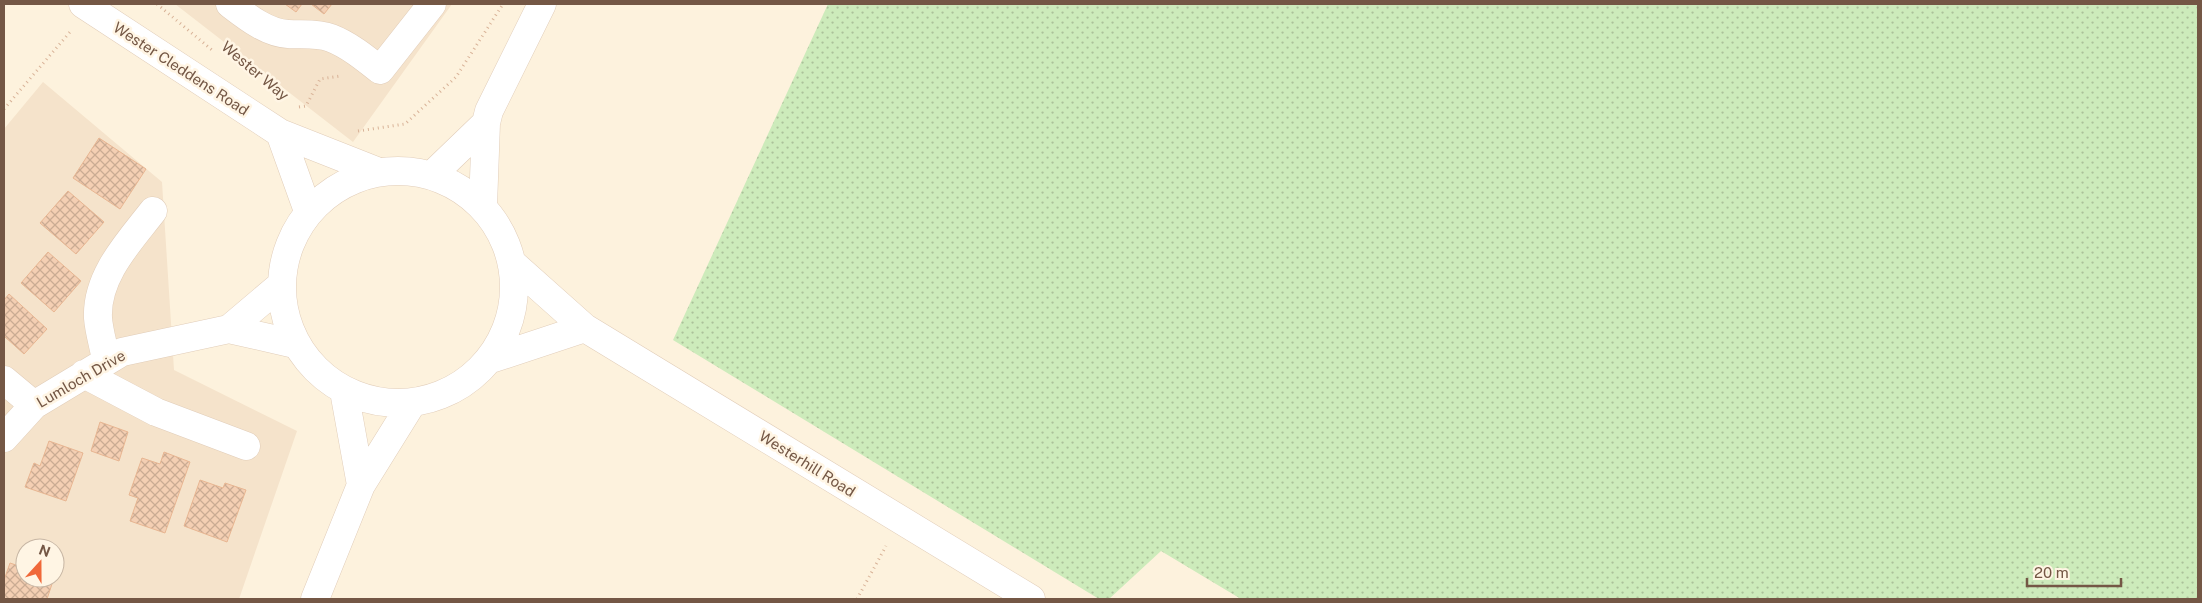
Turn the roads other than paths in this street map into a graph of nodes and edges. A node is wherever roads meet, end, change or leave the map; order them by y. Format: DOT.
graph roads {
  1 [pos="230,4"];
  2 [pos="542,4"];
  3 [pos="86,6"];
  4 [pos="419,8"];
  5 [pos="286,121"];
  6 [pos="486,123"];
  7 [pos="379,172"];
  8 [pos="432,175"];
  9 [pos="483,206"];
  10 [pos="153,211"];
  11 [pos="308,211"];
  12 [pos="512,263"];
  13 [pos="281,285"];
  14 [pos="585,328"];
  15 [pos="229,329"];
  16 [pos="295,344"];
  17 [pos="490,359"];
  18 [pos="95,367"];
  19 [pos="4,380"];
  20 [pos="344,391"];
  21 [pos="412,403"];
  22 [pos="34,405"];
  23 [pos="4,438"];
  24 [pos="246,446"];
  25 [pos="361,484"];
  26 [pos="315,599"];
  27 [pos="1031,599"];
  1 -- 4 [label="street"];
  2 -- 6 [label="street"];
  3 -- 5 [label="street, Wester Cleddens Road"];
  5 -- 7 [label="street, Wester Cleddens Road"];
  5 -- 11 [label="street"];
  6 -- 8 [label="street"];
  6 -- 9 [label="street"];
  7 -- 8 [label="street"];
  7 -- 11 [label="street"];
  8 -- 9 [label="street"];
  9 -- 12 [label="street"];
  10 -- 18 [label="street"];
  11 -- 13 [label="street"];
  12 -- 14 [label="street, Westerhill Road"];
  12 -- 17 [label="street"];
  13 -- 15 [label="street, Lumloch Drive"];
  13 -- 16 [label="street"];
  14 -- 17 [label="street"];
  14 -- 27 [label="street, Westerhill Road"];
  15 -- 16 [label="street, Lumloch Drive"];
  15 -- 18 [label="street, Lumloch Drive"];
  16 -- 20 [label="street"];
  17 -- 21 [label="street"];
  18 -- 22 [label="street, Lumloch Drive"];
  18 -- 24 [label="street"];
  19 -- 22 [label="street"];
  20 -- 21 [label="street"];
  20 -- 25 [label="street"];
  21 -- 25 [label="street"];
  22 -- 23 [label="street, Lumloch Drive"];
  25 -- 26 [label="street"];
}
